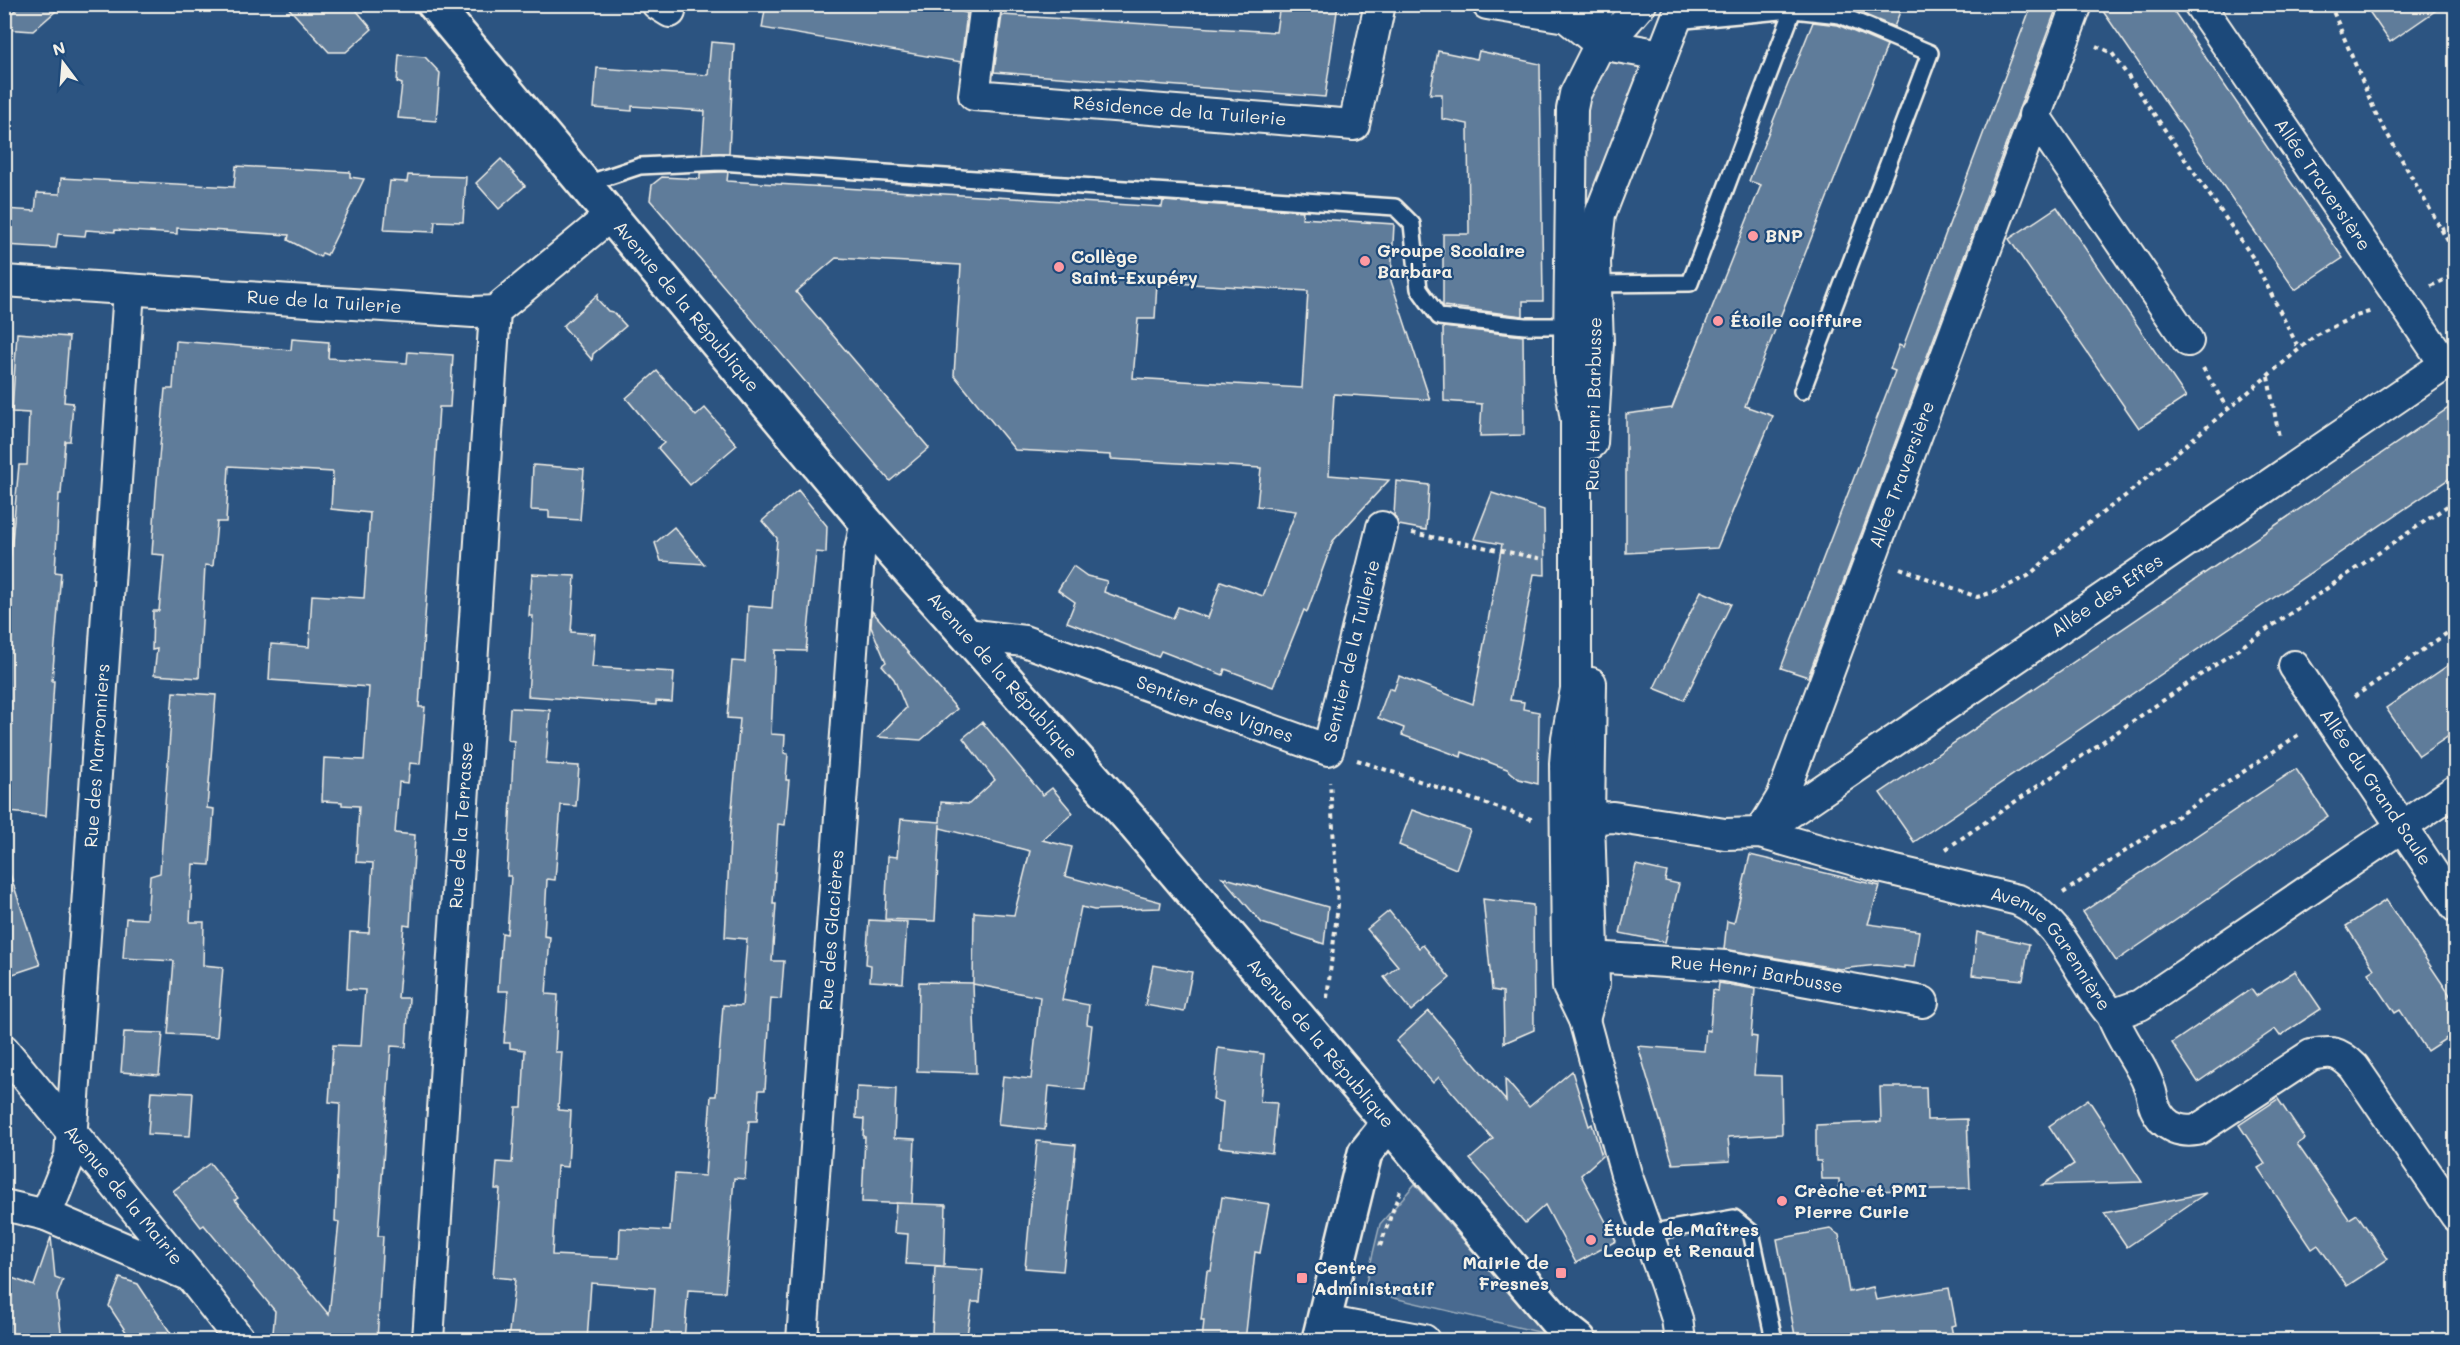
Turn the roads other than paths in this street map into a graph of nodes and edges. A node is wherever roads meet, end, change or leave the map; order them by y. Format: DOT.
graph roads {
  1 [pos="434,4"];
  2 [pos="986,4"];
  3 [pos="1380,4"];
  4 [pos="1487,4"];
  5 [pos="1600,4"];
  6 [pos="2077,4"];
  7 [pos="2199,4"];
  8 [pos="1641,5"];
  9 [pos="1793,10"];
  10 [pos="1679,13"];
  11 [pos="1600,44"];
  12 [pos="1662,55"];
  13 [pos="2034,115"];
  14 [pos="586,184"];
  15 [pos="610,216"];
  16 [pos="4,281"];
  17 [pos="1595,284"];
  18 [pos="129,290"];
  19 [pos="495,311"];
  20 [pos="1569,326"];
  21 [pos="2188,341"];
  22 [pos="2450,361"];
  23 [pos="1802,391"];
  24 [pos="866,522"];
  25 [pos="1382,527"];
  26 [pos="966,634"];
  27 [pos="2294,666"];
  28 [pos="1328,750"];
  29 [pos="2456,790"];
  30 [pos="1572,823"];
  31 [pos="2400,828"];
  32 [pos="1760,833"];
  33 [pos="2456,907"];
  34 [pos="1592,957"];
  35 [pos="1923,1002"];
  36 [pos="2112,1015"];
  37 [pos="1584,1020"];
  38 [pos="4,1050"];
  39 [pos="1388,1124"];
  40 [pos="71,1132"];
  41 [pos="4,1205"];
  42 [pos="46,1215"];
  43 [pos="2456,1216"];
  44 [pos="1648,1233"];
  45 [pos="191,1277"];
  46 [pos="1322,1330"];
  47 [pos="240,1341"];
  48 [pos="428,1341"];
  49 [pos="802,1341"];
  50 [pos="1424,1341"];
  51 [pos="1579,1341"];
  52 [pos="1680,1341"];
  53 [pos="1774,1341"];
  1 -- 14 [label="street, Avenue de la République"];
  2 -- 3 [label="street, Résidence de la Tuilerie"];
  4 -- 11 [label="street"];
  5 -- 11 [label="street"];
  6 -- 13 [label="street, Allée Traversière"];
  7 -- 22 [label="street, Allée Traversière"];
  8 -- 10 [label="street"];
  8 -- 11 [label="street, Rue Henri Barbusse"];
  9 -- 10 [label="lane"];
  9 -- 17 [label="lane"];
  9 -- 23 [label="lane"];
  10 -- 12 [label="street, Rue Henri Barbusse"];
  11 -- 12 [label="street"];
  11 -- 20 [label="street, Rue Henri Barbusse"];
  12 -- 17 [label="street, Rue Henri Barbusse"];
  13 -- 21 [label="street"];
  13 -- 32 [label="street, Allée Traversière"];
  14 -- 15 [label="street, Avenue de la République"];
  14 -- 20 [label="lane"];
  15 -- 19 [label="street"];
  15 -- 24 [label="street, Avenue de la République"];
  16 -- 18 [label="street, Rue de la Tuilerie"];
  17 -- 30 [label="street, Rue Henri Barbusse"];
  18 -- 19 [label="street, Rue de la Tuilerie"];
  18 -- 40 [label="street, Rue des Marronniers"];
  19 -- 48 [label="street, Rue de la Terrasse"];
  20 -- 30 [label="street, Rue Henri Barbusse"];
  22 -- 32 [label="street, Allée des Effes"];
  24 -- 26 [label="street, Avenue de la République"];
  24 -- 49 [label="street, Rue des Glacières"];
  25 -- 28 [label="street, Sentier de la Tuilerie"];
  26 -- 28 [label="street, Sentier des Vignes"];
  26 -- 39 [label="street, Avenue de la République"];
  27 -- 31 [label="street, Allée du Grand Saule"];
  29 -- 31 [label="street, Avenue Garennière"];
  30 -- 32 [label="street, Avenue Garennière"];
  30 -- 34 [label="street, Rue Henri Barbusse"];
  30 -- 37 [label="street, Rue Henri Barbusse"];
  31 -- 33 [label="street, Allée du Grand Saule"];
  31 -- 36 [label="street, Avenue Garennière"];
  32 -- 36 [label="street, Avenue Garennière"];
  34 -- 35 [label="street, Rue Henri Barbusse"];
  34 -- 37 [label="street, Rue Henri Barbusse"];
  36 -- 43 [label="street"];
  37 -- 44 [label="street, Rue Henri Barbusse"];
  38 -- 40 [label="street, Avenue de la Mairie"];
  39 -- 46 [label="street"];
  39 -- 51 [label="street, Avenue de la République"];
  40 -- 42 [label="street, Rue des Marronniers"];
  40 -- 45 [label="street, Avenue de la Mairie"];
  41 -- 42 [label="street"];
  42 -- 45 [label="street"];
  44 -- 52 [label="street, Rue Henri Barbusse"];
  44 -- 53 [label="lane"];
  45 -- 47 [label="street, Avenue de la Mairie"];
  46 -- 50 [label="street"];
}
